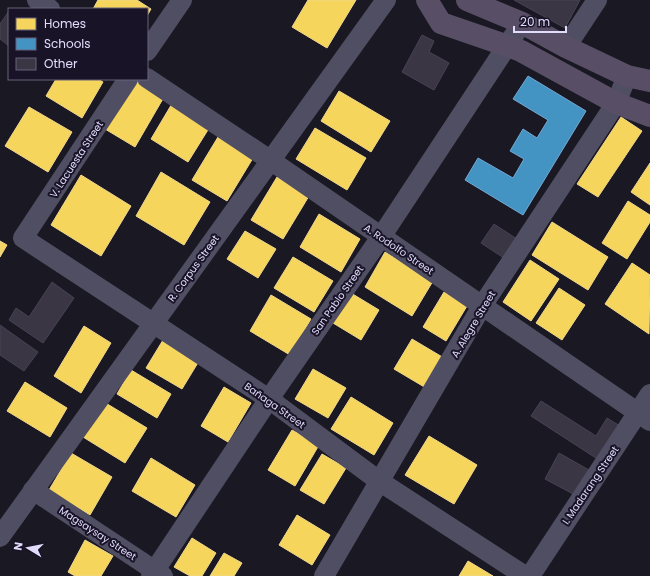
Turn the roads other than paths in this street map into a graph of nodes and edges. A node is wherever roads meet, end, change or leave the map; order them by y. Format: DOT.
graph roads {
  1 [pos="37,0"];
  2 [pos="182,0"];
  3 [pos="386,0"];
  4 [pos="427,0"];
  5 [pos="467,0"];
  6 [pos="597,0"];
  7 [pos="49,8"];
  8 [pos="522,23"];
  9 [pos="508,46"];
  10 [pos="566,47"];
  11 [pos="148,50"];
  12 [pos="627,76"];
  13 [pos="148,79"];
  14 [pos="127,80"];
  15 [pos="650,81"];
  16 [pos="616,103"];
  17 [pos="650,116"];
  18 [pos="270,160"];
  19 [pos="381,237"];
  20 [pos="23,238"];
  21 [pos="482,306"];
  22 [pos="153,324"];
  23 [pos="650,394"];
  24 [pos="269,399"];
  25 [pos="644,416"];
  26 [pos="379,481"];
  27 [pos="33,490"];
  28 [pos="0,537"];
  29 [pos="156,574"];
  30 [pos="324,576"];
  31 [pos="525,576"];
  32 [pos="530,576"];
  1 -- 7 [label="street"];
  2 -- 11 [label="street"];
  3 -- 18 [label="street, R. Corpus Street"];
  4 -- 9 [label="main road"];
  5 -- 8 [label="main road"];
  6 -- 10 [label="street"];
  8 -- 9 [label="street, San Pablo Street"];
  8 -- 10 [label="main road"];
  9 -- 16 [label="main road"];
  9 -- 19 [label="street, San Pablo Street"];
  10 -- 12 [label="main road"];
  12 -- 15 [label="main road"];
  12 -- 16 [label="street, A. Alegre Street"];
  13 -- 18 [label="street, A. Rodolfo Street"];
  14 -- 20 [label="street, V. Lacuesta Street"];
  16 -- 17 [label="main road"];
  16 -- 21 [label="street, A. Alegre Street"];
  18 -- 19 [label="street, A. Rodolfo Street"];
  18 -- 22 [label="street, R. Corpus Street"];
  19 -- 21 [label="street, A. Rodolfo Street"];
  19 -- 24 [label="street, San Pablo Street"];
  20 -- 22 [label="street, Bañaga Street"];
  21 -- 25 [label="street, A. Rodolfo Street"];
  21 -- 26 [label="street, A. Alegre Street"];
  22 -- 24 [label="street, Bañaga Street"];
  22 -- 27 [label="street, R. Corpus Street"];
  23 -- 25 [label="street, I. Madarang Street"];
  24 -- 26 [label="street, Bañaga Street"];
  24 -- 29 [label="street, San Pablo Street"];
  25 -- 32 [label="street, I. Madarang Street"];
  26 -- 30 [label="street, A. Alegre Street"];
  26 -- 31 [label="street, Bañaga Street"];
  27 -- 28 [label="street, R. Corpus Street"];
  27 -- 29 [label="street, Magsaysay Street"];
}
